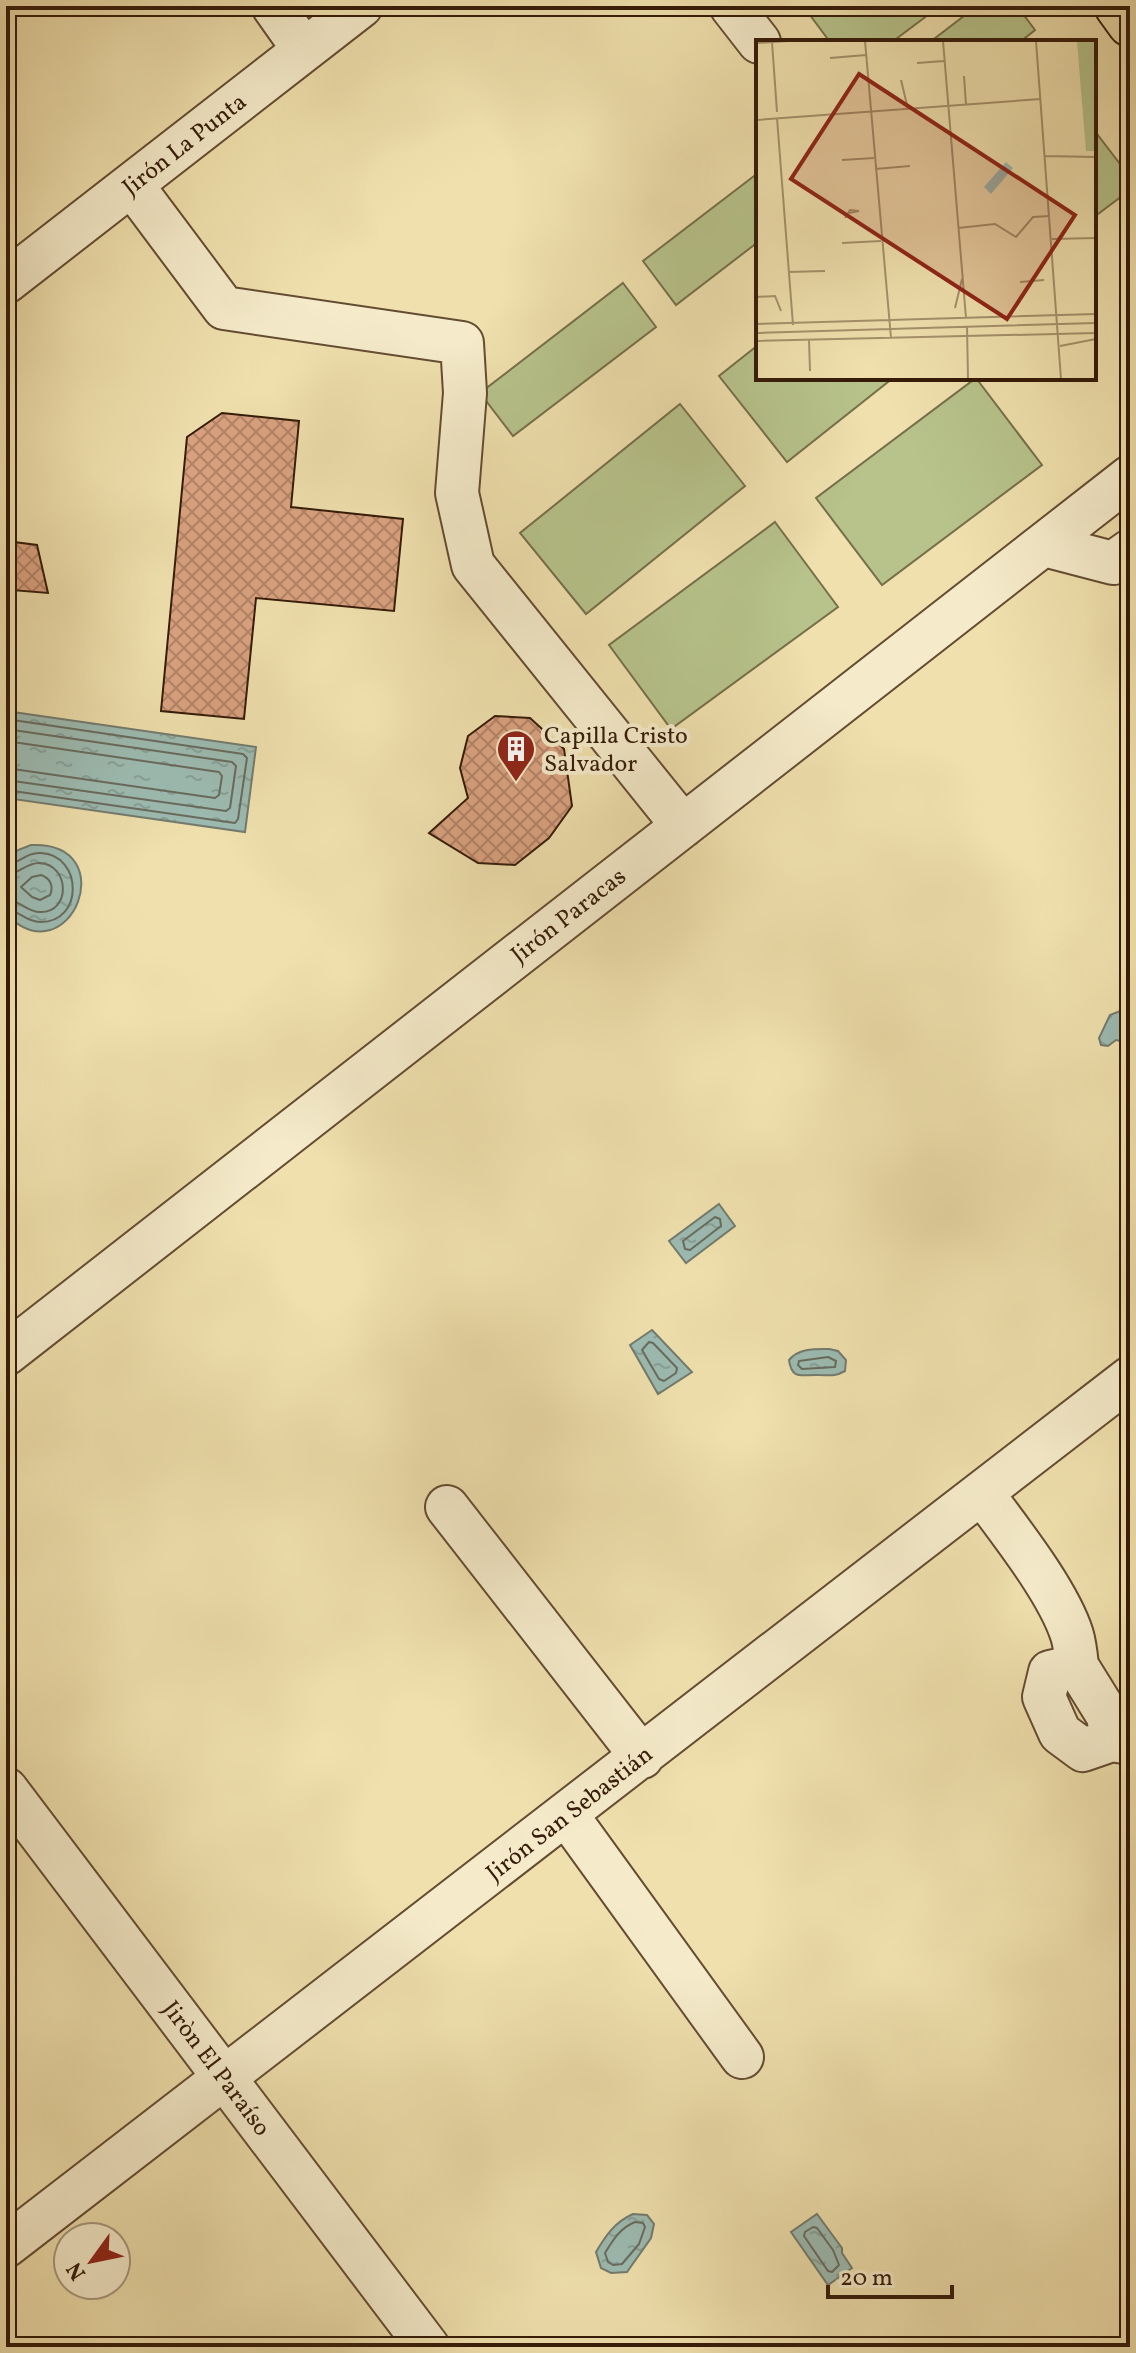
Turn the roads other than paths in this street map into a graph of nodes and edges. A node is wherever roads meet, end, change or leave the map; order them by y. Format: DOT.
graph roads {
  1 [pos="273,6"];
  2 [pos="361,6"];
  3 [pos="731,6"];
  4 [pos="1117,6"];
  5 [pos="1130,24"];
  6 [pos="757,40"];
  7 [pos="304,50"];
  8 [pos="132,185"];
  9 [pos="6,282"];
  10 [pos="1130,477"];
  11 [pos="1044,545"];
  12 [pos="1124,561"];
  13 [pos="683,826"];
  14 [pos="6,1354"];
  15 [pos="1130,1378"];
  16 [pos="982,1493"];
  17 [pos="447,1507"];
  18 [pos="1121,1742"];
  19 [pos="642,1757"];
  20 [pos="10,1803"];
  21 [pos="566,1814"];
  22 [pos="742,2057"];
  23 [pos="225,2079"];
  24 [pos="6,2246"];
  25 [pos="428,2347"];
  1 -- 7 [label="street"];
  2 -- 7 [label="street, Jirón La Punta"];
  3 -- 6 [label="street"];
  4 -- 5 [label="main road"];
  7 -- 8 [label="street, Jirón La Punta"];
  8 -- 9 [label="street, Jirón La Punta"];
  8 -- 13 [label="street"];
  10 -- 11 [label="street, Jirón Paracas"];
  11 -- 12 [label="street"];
  11 -- 13 [label="street, Jirón Paracas"];
  13 -- 14 [label="street, Jirón Paracas"];
  15 -- 16 [label="street, Jirón San Sebastián"];
  16 -- 18 [label="street"];
  16 -- 19 [label="street, Jirón San Sebastián"];
  17 -- 19 [label="street"];
  19 -- 21 [label="street, Jirón San Sebastián"];
  20 -- 23 [label="street, Jiròn El Paraíso"];
  21 -- 22 [label="street"];
  21 -- 23 [label="street, Jirón San Sebastián"];
  23 -- 24 [label="street, Jirón San Sebastián"];
  23 -- 25 [label="street, Jiròn El Paraíso"];
}
